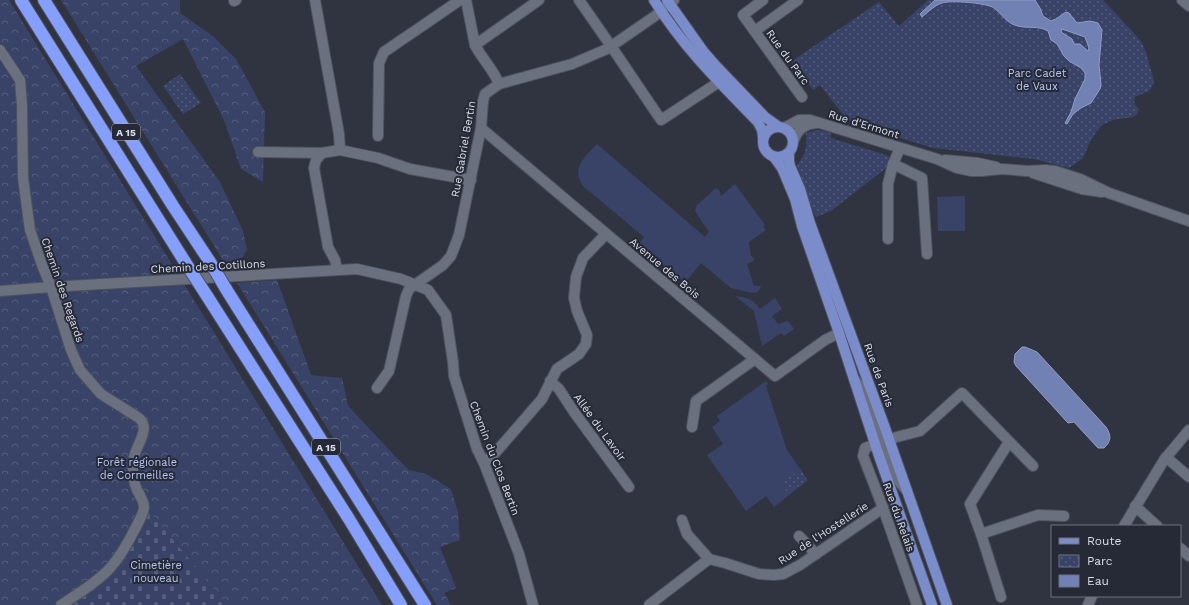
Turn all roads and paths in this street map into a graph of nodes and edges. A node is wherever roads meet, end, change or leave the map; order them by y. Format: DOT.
graph roads {
  1 [pos="21,0"];
  2 [pos="44,0"];
  3 [pos="315,0"];
  4 [pos="460,0"];
  5 [pos="466,0"];
  6 [pos="539,0"];
  7 [pos="579,0"];
  8 [pos="654,0"];
  9 [pos="763,0"];
  10 [pos="798,0"];
  11 [pos="1182,0"];
  12 [pos="670,1"];
  13 [pos="1189,6"];
  14 [pos="661,11"];
  15 [pos="754,31"];
  16 [pos="475,46"];
  17 [pos="611,46"];
  18 [pos="0,50"];
  19 [pos="719,82"];
  20 [pos="499,84"];
  21 [pos="802,97"];
  22 [pos="821,124"];
  23 [pos="781,127"];
  24 [pos="481,128"];
  25 [pos="378,136"];
  26 [pos="763,137"];
  27 [pos="794,140"];
  28 [pos="900,148"];
  29 [pos="340,150"];
  30 [pos="258,152"];
  31 [pos="322,153"];
  32 [pos="790,153"];
  33 [pos="774,157"];
  34 [pos="893,164"];
  35 [pos="471,180"];
  36 [pos="1189,221"];
  37 [pos="606,234"];
  38 [pos="888,239"];
  39 [pos="927,254"];
  40 [pos="337,270"];
  41 [pos="414,285"];
  42 [pos="51,287"];
  43 [pos="0,291"];
  44 [pos="839,332"];
  45 [pos="755,359"];
  46 [pos="550,381"];
  47 [pos="377,388"];
  48 [pos="692,427"];
  49 [pos="1189,430"];
  50 [pos="882,441"];
  51 [pos="1009,442"];
  52 [pos="1166,457"];
  53 [pos="484,463"];
  54 [pos="1033,466"];
  55 [pos="1189,477"];
  56 [pos="629,488"];
  57 [pos="1135,506"];
  58 [pos="884,508"];
  59 [pos="1064,516"];
  60 [pos="682,520"];
  61 [pos="1125,525"];
  62 [pos="1155,525"];
  63 [pos="981,534"];
  64 [pos="799,536"];
  65 [pos="1181,549"];
  66 [pos="816,554"];
  67 [pos="1189,556"];
  68 [pos="709,559"];
  69 [pos="1000,596"];
  70 [pos="61,605"];
  71 [pos="401,605"];
  72 [pos="425,605"];
  73 [pos="532,605"];
  74 [pos="649,605"];
  75 [pos="917,605"];
  76 [pos="932,605"];
  77 [pos="947,605"];
  1 -- 71 [label="highway, A 15, bridge"];
  2 -- 72 [label="highway, A 15, bridge"];
  3 -- 29 [label="street"];
  4 -- 25 [label="street"];
  5 -- 16 [label="street"];
  6 -- 16 [label="street"];
  7 -- 17 [label="street"];
  8 -- 14 [label="main road"];
  9 -- 15 [label="street, Rue du Parc"];
  10 -- 15 [label="street, Rue du Parc"];
  11 -- 13 [label="street"];
  12 -- 14 [label="street, Rue Gabriel Bertin"];
  12 -- 23 [label="main road"];
  14 -- 17 [label="street, Rue Gabriel Bertin"];
  14 -- 19 [label="main road"];
  15 -- 21 [label="street, Rue du Parc"];
  16 -- 20 [label="street"];
  17 -- 19 [label="street"];
  17 -- 20 [label="street, Rue Gabriel Bertin"];
  18 -- 42 [label="street, Chemin des Regards"];
  19 -- 26 [label="main road"];
  20 -- 24 [label="street, Rue Gabriel Bertin"];
  22 -- 23 [label="street, Rue d'Ermont"];
  22 -- 27 [label="street"];
  22 -- 28 [label="street, Rue d'Ermont"];
  23 -- 26 [label="main road"];
  23 -- 27 [label="main road"];
  24 -- 35 [label="street, Rue Gabriel Bertin"];
  24 -- 37 [label="street, Avenue des Bois"];
  26 -- 33 [label="main road"];
  27 -- 32 [label="main road"];
  28 -- 34 [label="street"];
  28 -- 36 [label="street, Rue d'Ermont"];
  29 -- 31 [label="street"];
  29 -- 35 [label="street"];
  30 -- 31 [label="street"];
  31 -- 40 [label="street"];
  32 -- 33 [label="main road"];
  32 -- 50 [label="main road, Rue de Paris"];
  33 -- 44 [label="main road, Rue de Paris"];
  34 -- 38 [label="street"];
  34 -- 39 [label="street"];
  35 -- 41 [label="street, Rue Gabriel Bertin"];
  37 -- 45 [label="street, Avenue des Bois"];
  37 -- 46 [label="street"];
  40 -- 41 [label="street, Chemin des Cotillons"];
  40 -- 42 [label="street, Chemin des Cotillons"];
  41 -- 47 [label="street, Rue Gabriel Bertin"];
  41 -- 53 [label="street, Chemin du Clos Bertin"];
  42 -- 43 [label="street, Chemin des Cotillons"];
  42 -- 70 [label="street, Chemin des Regards"];
  44 -- 45 [label="street, Avenue des Bois"];
  44 -- 50 [label="main road, Rue de Paris"];
  45 -- 48 [label="street"];
  46 -- 53 [label="street"];
  46 -- 56 [label="street, Allée du Lavoir"];
  49 -- 52 [label="street"];
  50 -- 51 [label="street"];
  50 -- 58 [label="street, Rue du Relais"];
  50 -- 76 [label="main road, Rue de Paris"];
  50 -- 77 [label="main road, Rue de Paris"];
  51 -- 54 [label="street"];
  51 -- 63 [label="street"];
  52 -- 55 [label="street"];
  52 -- 57 [label="street"];
  53 -- 73 [label="street, Chemin du Clos Bertin"];
  57 -- 61 [label="street"];
  57 -- 62 [label="street"];
  58 -- 66 [label="street, Rue de l'Hostellerie"];
  58 -- 75 [label="street, Rue du Relais"];
  59 -- 63 [label="street"];
  60 -- 68 [label="street"];
  63 -- 69 [label="street"];
  64 -- 66 [label="street"];
  65 -- 67 [label="street"];
  66 -- 68 [label="street, Rue de l'Hostellerie"];
  68 -- 74 [label="street"];
}
